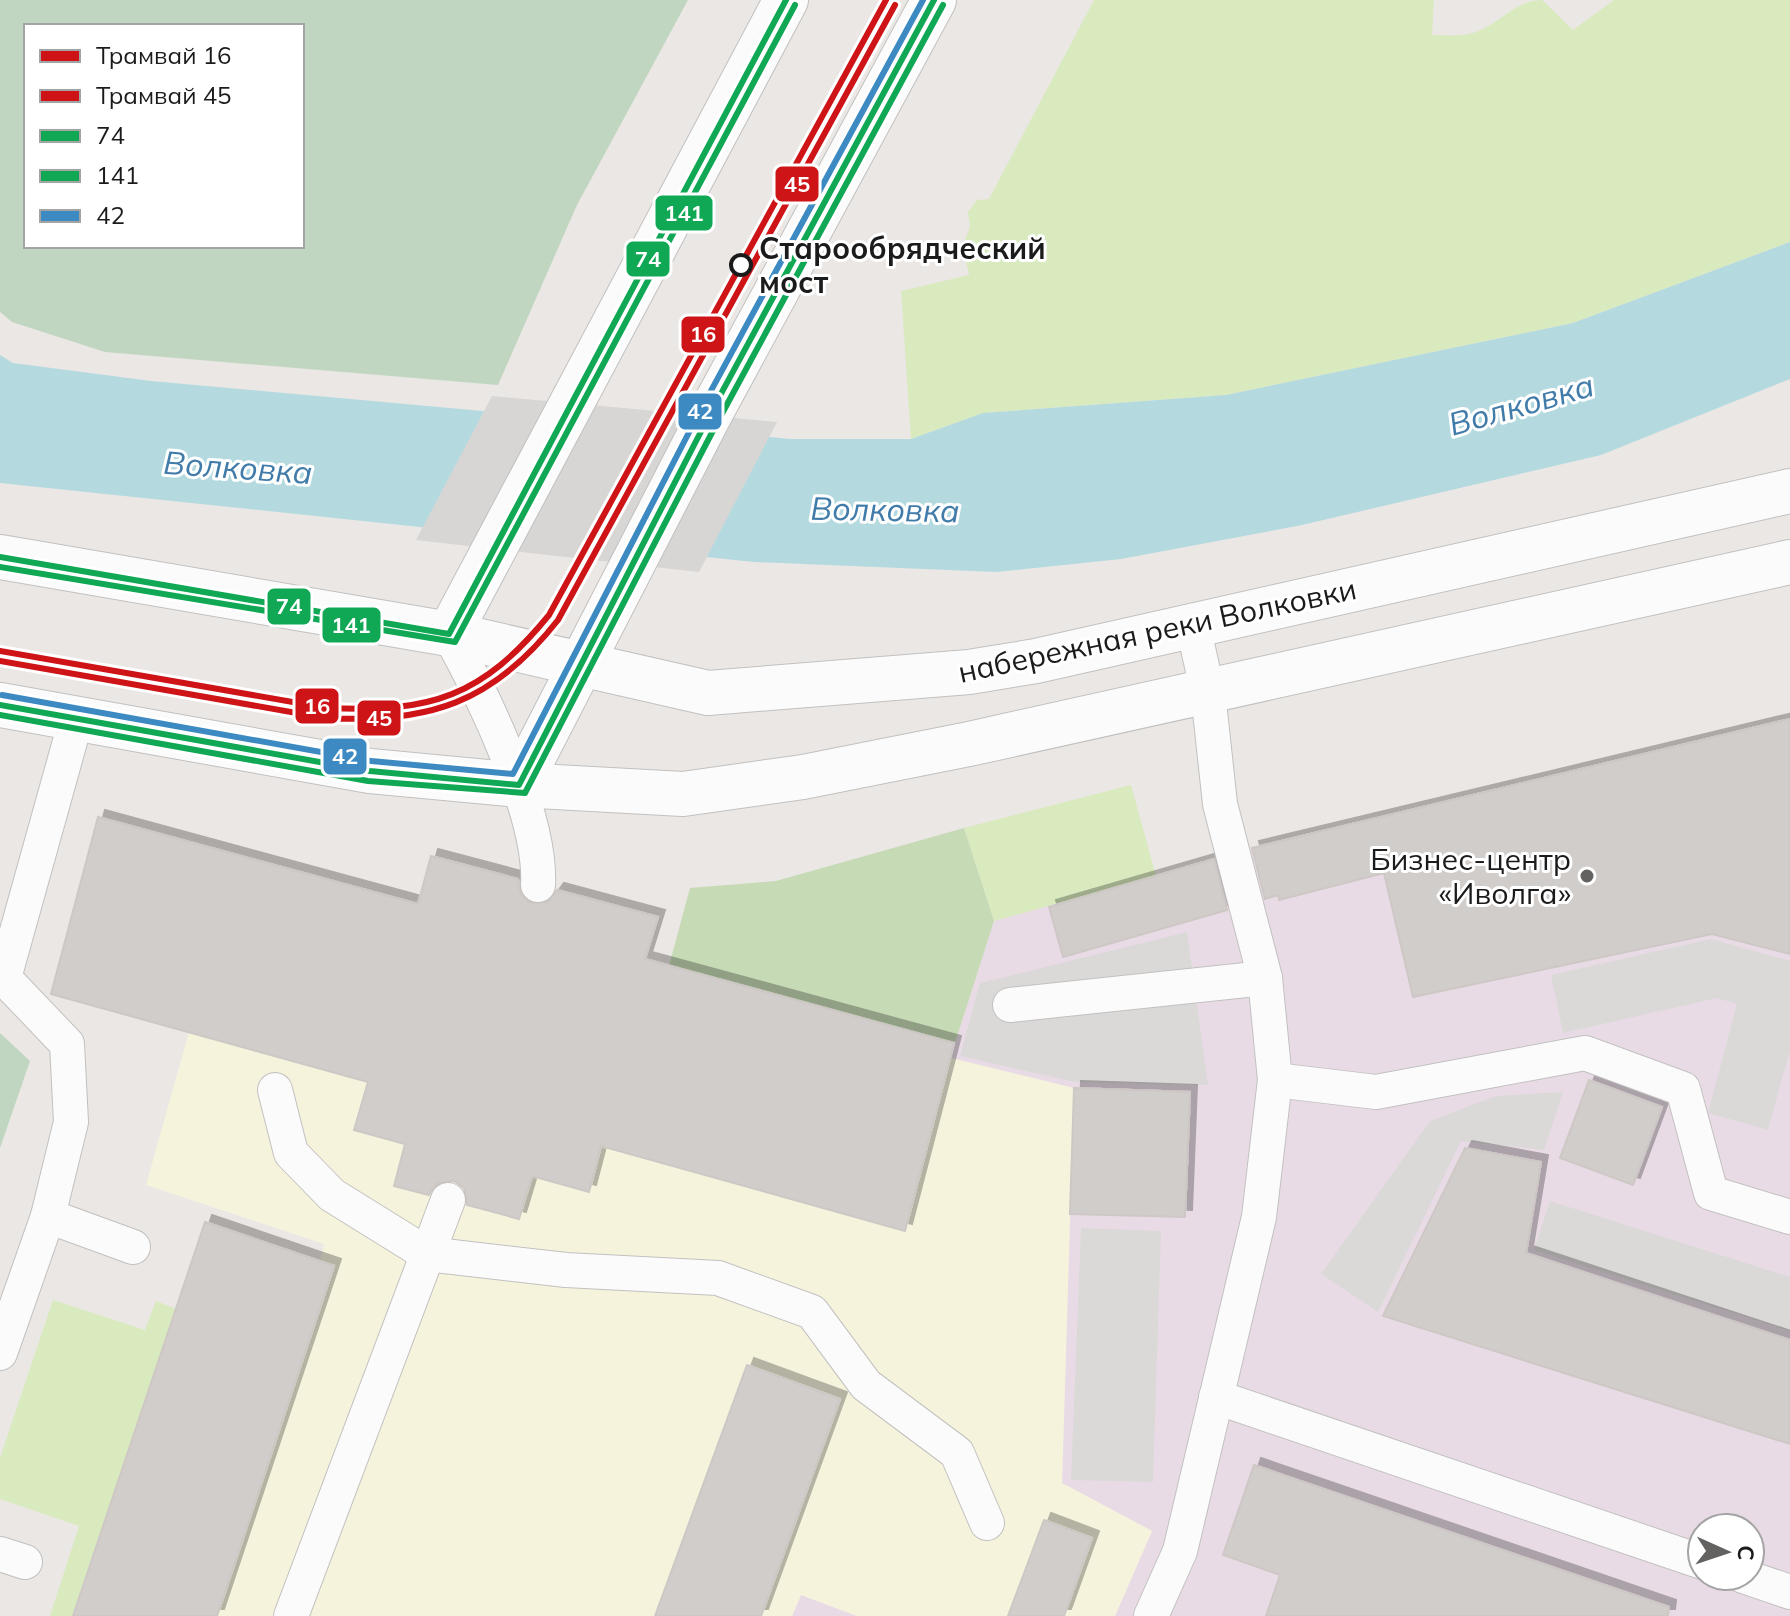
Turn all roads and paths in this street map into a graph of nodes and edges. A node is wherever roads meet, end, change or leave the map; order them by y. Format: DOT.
graph roads {
  1 [pos="786,0"];
  2 [pos="934,0"];
  3 [pos="1790,491"];
  4 [pos="0,557"];
  5 [pos="1790,562"];
  6 [pos="1193,626"];
  7 [pos="449,634"];
  8 [pos="580,667"];
  9 [pos="1208,693"];
  10 [pos="0,705"];
  11 [pos="76,720"];
  12 [pos="519,785"];
  13 [pos="538,885"];
  14 [pos="13,893"];
  15 [pos="1265,978"];
  16 [pos="1010,1005"];
  17 [pos="1275,1080"];
  18 [pos="275,1090"];
  19 [pos="448,1200"];
  20 [pos="48,1216"];
  21 [pos="1790,1217"];
  22 [pos="133,1247"];
  23 [pos="427,1254"];
  24 [pos="0,1353"];
  25 [pos="1216,1397"];
  26 [pos="987,1523"];
  27 [pos="1686,1557"];
  28 [pos="1766,1584"];
  29 [pos="1790,1592"];
  30 [pos="291,1616"];
  31 [pos="1151,1616"];
  1 -- 7 [label="street"];
  2 -- 8 [label="street"];
  3 -- 6 [label="street, набережная реки Волковки"];
  4 -- 7 [label="street, набережная реки Волковки"];
  5 -- 9 [label="street"];
  6 -- 8 [label="street, набережная реки Волковки"];
  6 -- 9 [label="lane"];
  7 -- 8 [label="street, набережная реки Волковки"];
  7 -- 12 [label="lane"];
  8 -- 12 [label="street"];
  9 -- 12 [label="street"];
  9 -- 15 [label="lane"];
  10 -- 11 [label="street"];
  11 -- 12 [label="street"];
  11 -- 14 [label="lane"];
  12 -- 13 [label="lane"];
  14 -- 20 [label="lane"];
  15 -- 16 [label="lane"];
  15 -- 17 [label="lane"];
  17 -- 21 [label="lane"];
  17 -- 25 [label="lane"];
  18 -- 23 [label="lane"];
  19 -- 23 [label="lane"];
  20 -- 22 [label="lane"];
  20 -- 24 [label="lane"];
  23 -- 26 [label="lane"];
  23 -- 30 [label="lane"];
  25 -- 27 [label="lane"];
  25 -- 31 [label="lane"];
  28 -- 29 [label="lane"];
}
